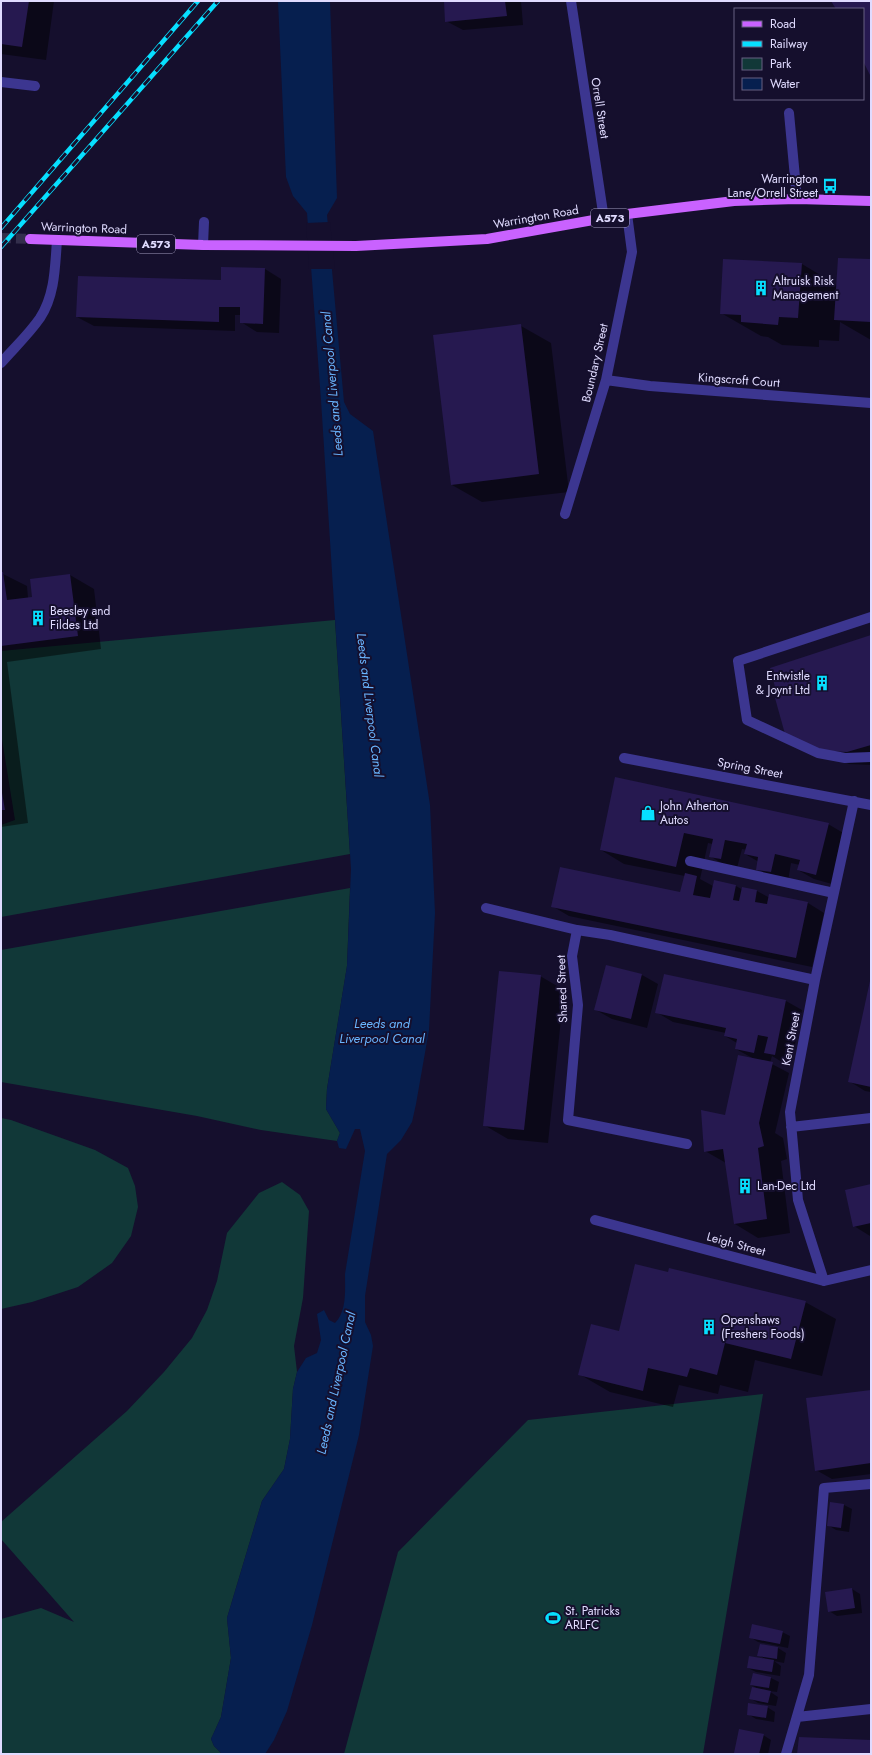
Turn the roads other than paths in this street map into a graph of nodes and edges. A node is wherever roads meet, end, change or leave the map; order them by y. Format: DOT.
graph roads {
  1 [pos="571,1"];
  2 [pos="1,82"];
  3 [pos="34,86"];
  4 [pos="789,112"];
  5 [pos="797,199"];
  6 [pos="871,201"];
  7 [pos="627,214"];
  8 [pos="604,219"];
  9 [pos="204,222"];
  10 [pos="30,239"];
  11 [pos="57,240"];
  12 [pos="202,245"];
  13 [pos="1,363"];
  14 [pos="606,380"];
  15 [pos="871,403"];
  16 [pos="566,514"];
  17 [pos="871,617"];
  18 [pos="871,757"];
  19 [pos="624,758"];
  20 [pos="854,801"];
  21 [pos="871,805"];
  22 [pos="690,861"];
  23 [pos="834,893"];
  24 [pos="486,908"];
  25 [pos="577,930"];
  26 [pos="815,980"];
  27 [pos="871,1118"];
  28 [pos="792,1127"];
  29 [pos="687,1144"];
  30 [pos="595,1220"];
  31 [pos="871,1270"];
  32 [pos="824,1281"];
  33 [pos="871,1484"];
  34 [pos="871,1709"];
  35 [pos="797,1717"];
  36 [pos="786,1754"];
  1 -- 8 [label="street, Orrell Street"];
  2 -- 3 [label="street"];
  4 -- 5 [label="street"];
  5 -- 6 [label="main road, Warrington Road / A573"];
  5 -- 7 [label="main road, Warrington Road / A573"];
  7 -- 8 [label="main road, Warrington Road / A573"];
  7 -- 14 [label="street, Boundary Street"];
  8 -- 12 [label="main road, Warrington Road / A573"];
  9 -- 12 [label="street"];
  10 -- 11 [label="main road, Warrington Road / A573"];
  11 -- 12 [label="main road, Warrington Road / A573"];
  11 -- 13 [label="street"];
  14 -- 15 [label="street, Kingscroft Court"];
  14 -- 16 [label="street, Boundary Street"];
  17 -- 18 [label="street"];
  19 -- 20 [label="street, Spring Street"];
  20 -- 21 [label="street, Spring Street"];
  20 -- 23 [label="street, Kent Street"];
  22 -- 23 [label="street"];
  23 -- 26 [label="street, Kent Street"];
  24 -- 25 [label="street"];
  25 -- 26 [label="street"];
  25 -- 29 [label="street, Shared Street"];
  26 -- 28 [label="street, Kent Street"];
  27 -- 28 [label="street"];
  28 -- 32 [label="street, Kent Street"];
  30 -- 32 [label="street, Leigh Street"];
  31 -- 32 [label="street, Leigh Street"];
  33 -- 35 [label="street"];
  34 -- 35 [label="street"];
  35 -- 36 [label="street"];
}
